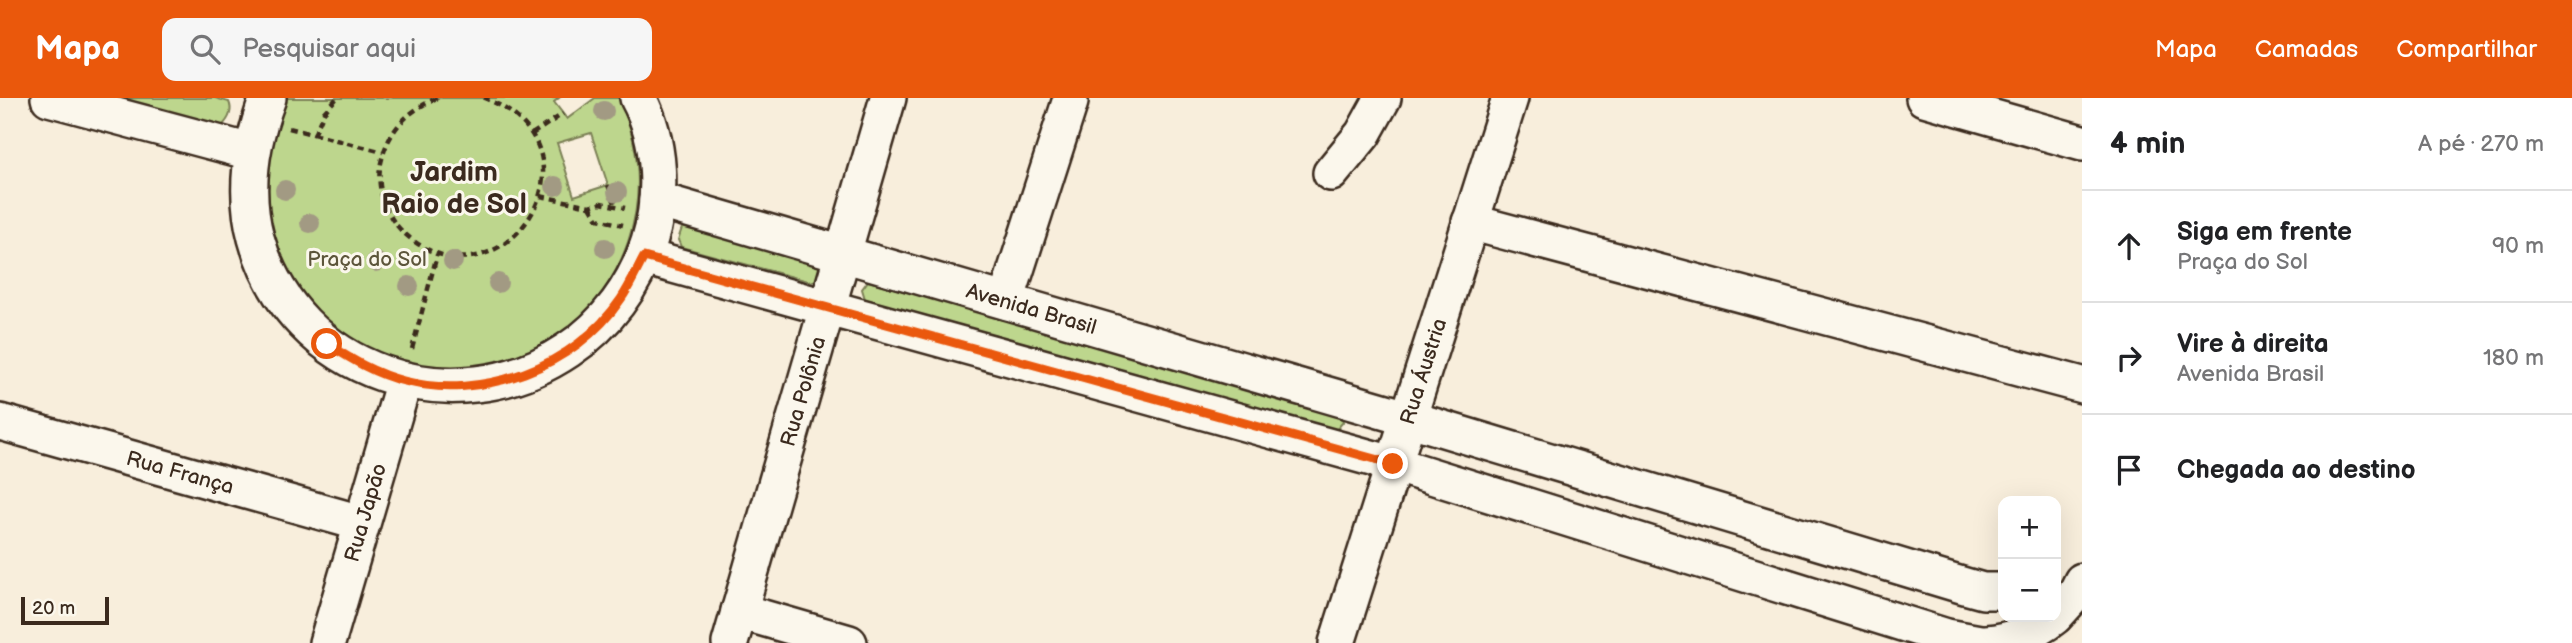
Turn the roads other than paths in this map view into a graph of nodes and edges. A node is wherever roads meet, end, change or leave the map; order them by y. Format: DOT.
graph roads {
  1 [pos="638,98"];
  2 [pos="888,98"];
  3 [pos="1382,98"];
  4 [pos="1510,98"];
  5 [pos="1924,98"];
  6 [pos="64,100"];
  7 [pos="1070,102"];
  8 [pos="276,112"];
  9 [pos="2082,143"];
  10 [pos="251,152"];
  11 [pos="1331,173"];
  12 [pos="647,206"];
  13 [pos="1470,222"];
  14 [pos="638,242"];
  15 [pos="843,254"];
  16 [pos="1006,301"];
  17 [pos="826,307"];
  18 [pos="408,366"];
  19 [pos="2082,385"];
  20 [pos="1407,418"];
  21 [pos="0,422"];
  22 [pos="1393,464"];
  23 [pos="1709,509"];
  24 [pos="361,523"];
  25 [pos="2082,556"];
  26 [pos="1695,559"];
  27 [pos="2061,573"];
  28 [pos="2082,581"];
  29 [pos="1998,592"];
  30 [pos="2061,609"];
  31 [pos="2046,622"];
  32 [pos="734,627"];
  33 [pos="327,643"];
  34 [pos="849,643"];
  35 [pos="1337,643"];
  36 [pos="1980,643"];
  37 [pos="1986,643"];
  1 -- 12 [label="street"];
  2 -- 15 [label="street, Rua Polônia"];
  3 -- 11 [label="street"];
  4 -- 13 [label="street, Rua Áustria"];
  5 -- 9 [label="street"];
  6 -- 10 [label="street"];
  7 -- 16 [label="street"];
  8 -- 10 [label="street"];
  10 -- 18 [label="street"];
  12 -- 14 [label="street"];
  12 -- 15 [label="street, Avenida Brasil"];
  13 -- 19 [label="street"];
  13 -- 20 [label="street, Rua Áustria"];
  14 -- 17 [label="street"];
  14 -- 18 [label="street"];
  15 -- 16 [label="street, Avenida Brasil"];
  15 -- 17 [label="street, Rua Polônia"];
  16 -- 20 [label="street, Avenida Brasil"];
  17 -- 22 [label="street"];
  17 -- 32 [label="street, Rua Polônia"];
  18 -- 24 [label="street, Rua Japão"];
  20 -- 22 [label="street, Rua Áustria"];
  20 -- 23 [label="street, Avenida Brasil"];
  21 -- 24 [label="street, Rua França"];
  22 -- 26 [label="street"];
  22 -- 35 [label="street, Rua Áustria"];
  23 -- 26 [label="street"];
  23 -- 29 [label="street, Avenida Brasil"];
  24 -- 33 [label="street, Rua Japão"];
  25 -- 27 [label="street"];
  26 -- 36 [label="street"];
  28 -- 30 [label="street"];
  31 -- 37 [label="street"];
  32 -- 34 [label="street"];
}
